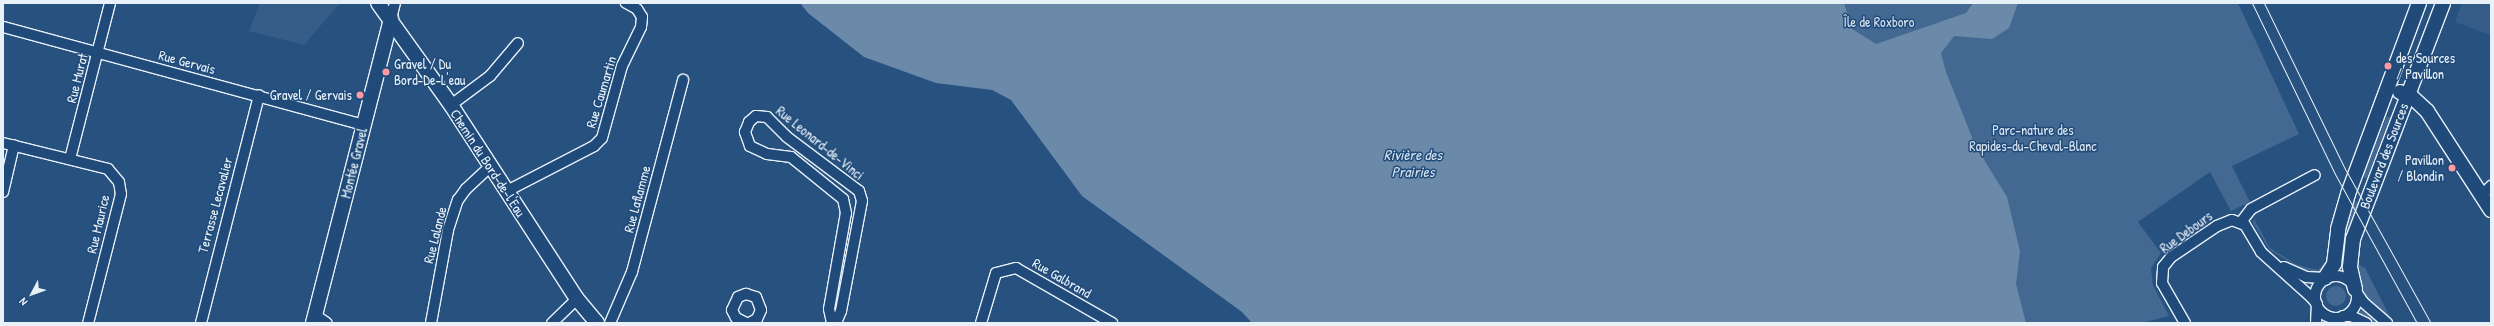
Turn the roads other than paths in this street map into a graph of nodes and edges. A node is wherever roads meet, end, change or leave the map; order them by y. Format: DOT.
graph roads {
  1 [pos="110,3"];
  2 [pos="378,3"];
  3 [pos="395,3"];
  4 [pos="626,3"];
  5 [pos="2419,3"];
  6 [pos="2442,3"];
  7 [pos="391,19"];
  8 [pos="3,28"];
  9 [pos="518,43"];
  10 [pos="98,52"];
  11 [pos="683,80"];
  12 [pos="2389,88"];
  13 [pos="259,95"];
  14 [pos="2408,95"];
  15 [pos="451,105"];
  16 [pos="363,125"];
  17 [pos="3,142"];
  18 [pos="14,145"];
  19 [pos="70,159"];
  20 [pos="490,167"];
  21 [pos="2315,175"];
  22 [pos="507,191"];
  23 [pos="859,191"];
  24 [pos="2486,191"];
  25 [pos="3,192"];
  26 [pos="843,199"];
  27 [pos="2491,210"];
  28 [pos="2241,222"];
  29 [pos="2273,262"];
  30 [pos="2325,278"];
  31 [pos="2355,289"];
  32 [pos="577,299"];
  33 [pos="2317,304"];
  34 [pos="314,319"];
  35 [pos="2339,319"];
  36 [pos="88,323"];
  37 [pos="201,323"];
  38 [pos="327,323"];
  39 [pos="431,323"];
  40 [pos="552,323"];
  41 [pos="597,323"];
  42 [pos="610,323"];
  43 [pos="745,323"];
  44 [pos="749,323"];
  45 [pos="832,323"];
  46 [pos="836,323"];
  47 [pos="981,323"];
  48 [pos="1112,323"];
  49 [pos="2185,323"];
  50 [pos="2316,323"];
  51 [pos="2366,323"];
  52 [pos="2387,323"];
  1 -- 10 [label="street, Rue Murat"];
  2 -- 7 [label="street, Chemin du Bord-de-l'Eau"];
  3 -- 7 [label="street, Montée Gravel"];
  4 -- 22 [label="street, Rue Caumartin"];
  5 -- 12 [label="street, Boulevard des Sources"];
  6 -- 14 [label="street, Boulevard des Sources"];
  7 -- 15 [label="street, Chemin du Bord-de-l'Eau"];
  7 -- 16 [label="street, Montée Gravel"];
  8 -- 10 [label="street, Rue Gervais"];
  9 -- 15 [label="street"];
  10 -- 13 [label="street, Rue Gervais"];
  10 -- 19 [label="street, Rue Murat"];
  11 -- 42 [label="street, Rue Laflamme"];
  12 -- 14 [label="street"];
  12 -- 30 [label="street, Boulevard des Sources"];
  13 -- 16 [label="street, Rue Gervais"];
  13 -- 37 [label="street, Terrasse Lecavalier"];
  14 -- 24 [label="street"];
  14 -- 31 [label="street, Boulevard des Sources"];
  15 -- 20 [label="street, Chemin du Bord-de-l'Eau"];
  16 -- 34 [label="street, Montée Gravel"];
  17 -- 18 [label="street, Rue Maurice"];
  18 -- 19 [label="street, Rue Maurice"];
  18 -- 25 [label="street"];
  19 -- 36 [label="street, Rue Maurice"];
  20 -- 22 [label="street, Chemin du Bord-de-l'Eau"];
  20 -- 39 [label="street, Rue Lalande"];
  21 -- 28 [label="street"];
  22 -- 32 [label="street, Chemin du Bord-de-l'Eau"];
  23 -- 26 [label="street"];
  23 -- 26 [label="street, Rue Leonard-de-Vinci"];
  23 -- 46 [label="street, Rue Leonard-de-Vinci"];
  24 -- 27 [label="street"];
  26 -- 45 [label="street, Rue Leonard-de-Vinci"];
  28 -- 29 [label="street"];
  28 -- 49 [label="street, Rue Debours"];
  29 -- 30 [label="street"];
  29 -- 33 [label="street"];
  30 -- 31 [label="street"];
  30 -- 33 [label="street"];
  31 -- 35 [label="street"];
  31 -- 52 [label="street"];
  32 -- 40 [label="street"];
  32 -- 41 [label="street, Chemin du Bord-de-l'Eau"];
  33 -- 35 [label="street"];
  33 -- 50 [label="street"];
  34 -- 38 [label="street"];
  35 -- 51 [label="street"];
  43 -- 44 [label="street"];
  47 -- 48 [label="street, Rue Galbrand"];
}
